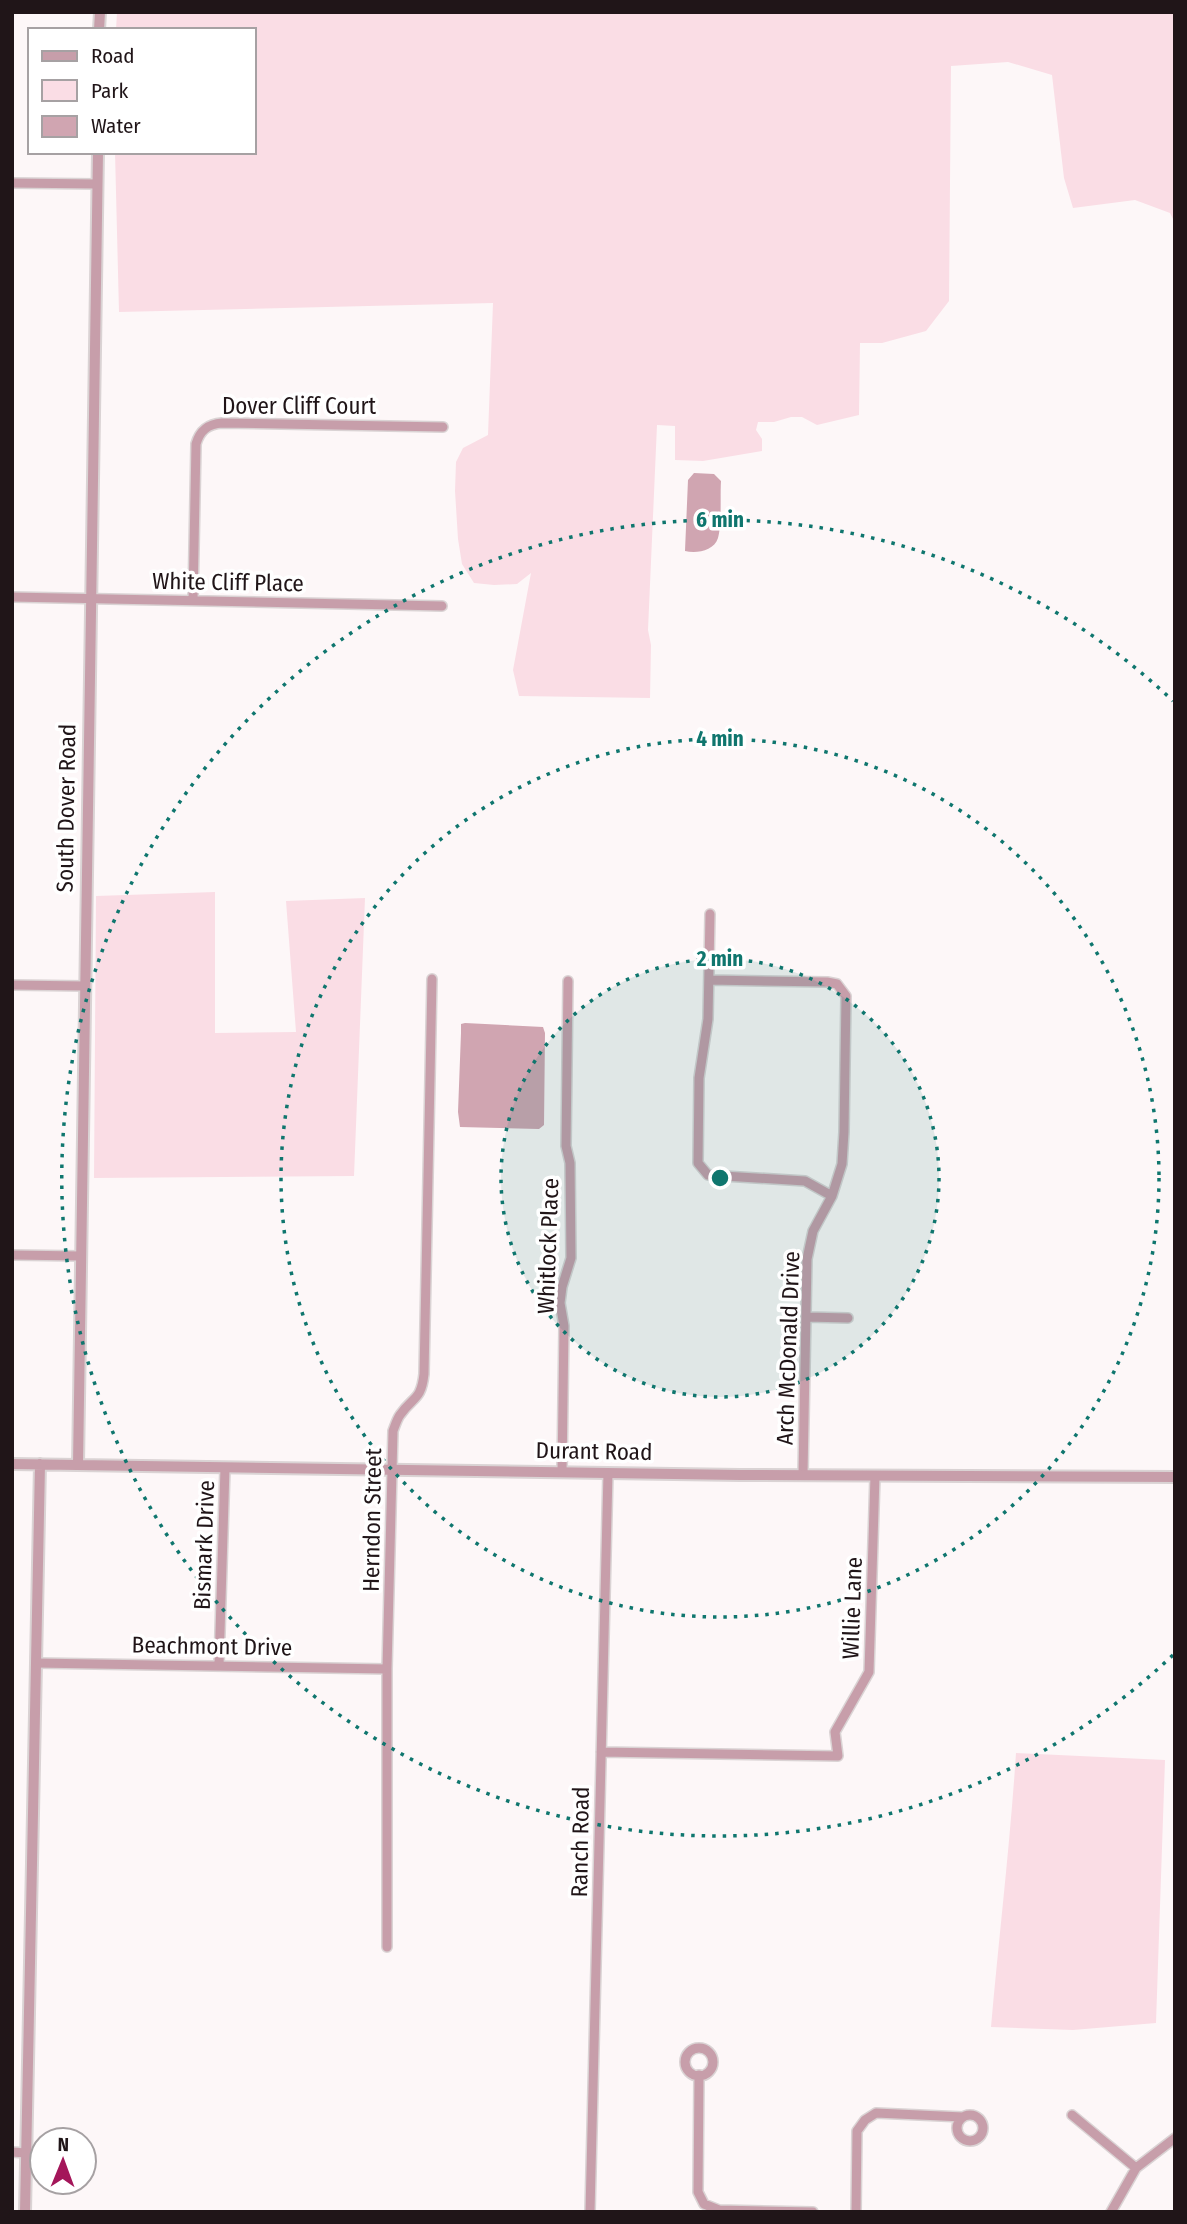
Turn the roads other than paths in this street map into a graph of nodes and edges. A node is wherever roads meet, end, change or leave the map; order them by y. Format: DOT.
graph roads {
  1 [pos="98,154"];
  2 [pos="12,183"];
  3 [pos="97,184"];
  4 [pos="443,426"];
  5 [pos="12,597"];
  6 [pos="90,598"];
  7 [pos="193,600"];
  8 [pos="442,606"];
  9 [pos="710,914"];
  10 [pos="432,979"];
  11 [pos="709,980"];
  12 [pos="568,981"];
  13 [pos="12,985"];
  14 [pos="85,986"];
  15 [pos="832,1196"];
  16 [pos="12,1255"];
  17 [pos="81,1256"];
  18 [pos="807,1317"];
  19 [pos="848,1318"];
  20 [pos="12,1464"];
  21 [pos="40,1464"];
  22 [pos="78,1465"];
  23 [pos="225,1468"];
  24 [pos="392,1469"];
  25 [pos="562,1472"];
  26 [pos="608,1473"];
  27 [pos="803,1474"];
  28 [pos="875,1476"];
  29 [pos="1175,1477"];
  30 [pos="36,1663"];
  31 [pos="219,1665"];
  32 [pos="387,1669"];
  33 [pos="601,1752"];
  34 [pos="387,1947"];
  35 [pos="699,2075"];
  36 [pos="1072,2115"];
  37 [pos="963,2117"];
  38 [pos="1175,2138"];
  39 [pos="12,2152"];
  40 [pos="26,2153"];
  41 [pos="1136,2168"];
  42 [pos="25,2212"];
  43 [pos="590,2212"];
  44 [pos="813,2212"];
  45 [pos="856,2212"];
  46 [pos="1111,2212"];
  1 -- 3 [label="street, South Dover Road"];
  2 -- 3 [label="street"];
  3 -- 6 [label="street, South Dover Road"];
  4 -- 7 [label="street, Dover Cliff Court"];
  5 -- 6 [label="street, White Cliff Place"];
  6 -- 7 [label="street, White Cliff Place"];
  6 -- 14 [label="street, South Dover Road"];
  7 -- 8 [label="street, White Cliff Place"];
  9 -- 11 [label="street"];
  10 -- 24 [label="street, Herndon Street"];
  11 -- 15 [label="street"];
  11 -- 15 [label="street, Arch McDonald Drive"];
  12 -- 25 [label="street, Whitlock Place"];
  13 -- 14 [label="street"];
  14 -- 17 [label="street, South Dover Road"];
  15 -- 18 [label="street, Arch McDonald Drive"];
  16 -- 17 [label="street"];
  17 -- 22 [label="street, South Dover Road"];
  18 -- 19 [label="street"];
  18 -- 27 [label="street, Arch McDonald Drive"];
  20 -- 21 [label="street, Durant Road"];
  21 -- 22 [label="street, Durant Road"];
  21 -- 30 [label="street"];
  22 -- 23 [label="street, Durant Road"];
  23 -- 24 [label="street, Durant Road"];
  23 -- 31 [label="street, Bismark Drive"];
  24 -- 25 [label="street, Durant Road"];
  24 -- 32 [label="street, Herndon Street"];
  25 -- 26 [label="street, Durant Road"];
  26 -- 27 [label="street, Durant Road"];
  26 -- 33 [label="street, Ranch Road"];
  27 -- 28 [label="street, Durant Road"];
  28 -- 29 [label="street, Durant Road"];
  28 -- 33 [label="street, Willie Lane"];
  30 -- 31 [label="street, Beachmont Drive"];
  30 -- 40 [label="street"];
  31 -- 32 [label="street, Beachmont Drive"];
  32 -- 34 [label="street, Herndon Street"];
  33 -- 43 [label="street, Ranch Road"];
  35 -- 44 [label="street"];
  36 -- 41 [label="street"];
  37 -- 45 [label="street"];
  38 -- 41 [label="street"];
  39 -- 40 [label="street"];
  40 -- 42 [label="street"];
  41 -- 46 [label="street"];
}
